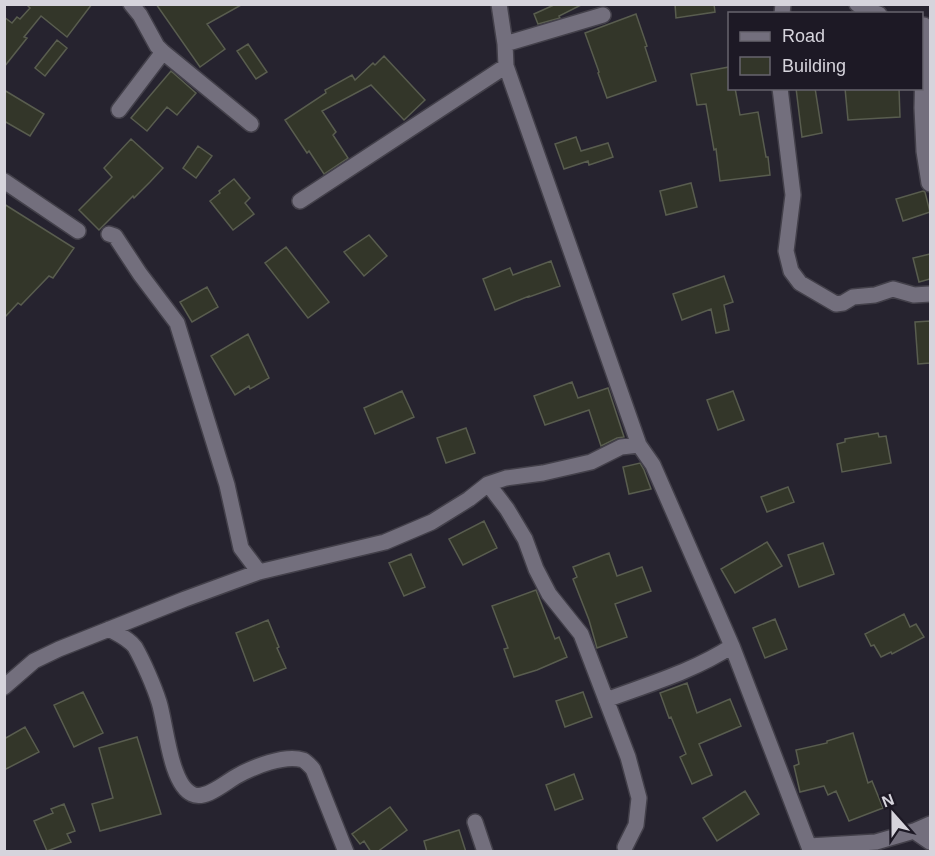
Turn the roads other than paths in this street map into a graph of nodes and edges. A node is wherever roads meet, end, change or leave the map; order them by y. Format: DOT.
graph roads {
  1 [pos="131,4"];
  2 [pos="499,4"];
  3 [pos="857,4"];
  4 [pos="873,12"];
  5 [pos="603,15"];
  6 [pos="925,25"];
  7 [pos="505,44"];
  8 [pos="164,52"];
  9 [pos="506,66"];
  10 [pos="923,80"];
  11 [pos="780,90"];
  12 [pos="923,90"];
  13 [pos="119,110"];
  14 [pos="251,124"];
  15 [pos="4,181"];
  16 [pos="930,184"];
  17 [pos="300,201"];
  18 [pos="78,231"];
  19 [pos="109,234"];
  20 [pos="930,294"];
  21 [pos="639,445"];
  22 [pos="488,484"];
  23 [pos="259,572"];
  24 [pos="109,629"];
  25 [pos="732,646"];
  26 [pos="4,687"];
  27 [pos="606,700"];
  28 [pos="476,822"];
  29 [pos="930,824"];
  30 [pos="914,831"];
  31 [pos="930,842"];
  32 [pos="625,847"];
  33 [pos="810,849"];
  34 [pos="346,852"];
  35 [pos="485,852"];
  1 -- 8 [label="street"];
  2 -- 7 [label="street"];
  3 -- 4 [label="street"];
  5 -- 7 [label="street"];
  6 -- 10 [label="street"];
  7 -- 9 [label="street"];
  8 -- 13 [label="street"];
  8 -- 14 [label="street"];
  9 -- 17 [label="street"];
  9 -- 21 [label="street"];
  11 -- 20 [label="street"];
  12 -- 16 [label="street"];
  15 -- 18 [label="street"];
  19 -- 23 [label="street"];
  21 -- 22 [label="street"];
  21 -- 25 [label="street"];
  22 -- 23 [label="street"];
  22 -- 27 [label="street"];
  23 -- 24 [label="street"];
  24 -- 26 [label="street"];
  24 -- 34 [label="street"];
  25 -- 27 [label="street"];
  25 -- 33 [label="street"];
  27 -- 32 [label="street"];
  28 -- 35 [label="street"];
  29 -- 30 [label="street"];
  30 -- 31 [label="street"];
  30 -- 33 [label="street"];
}
